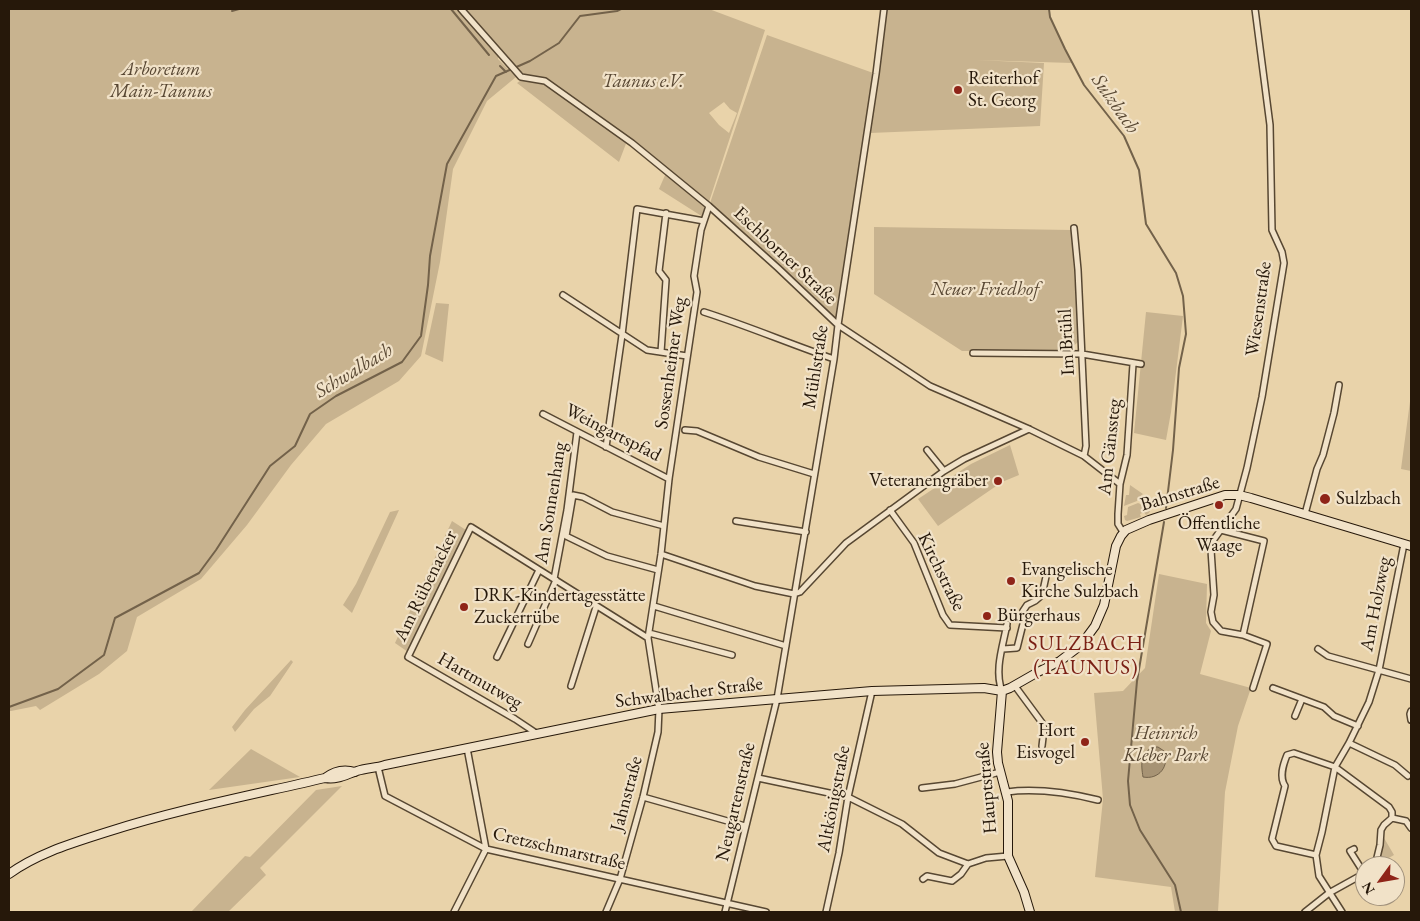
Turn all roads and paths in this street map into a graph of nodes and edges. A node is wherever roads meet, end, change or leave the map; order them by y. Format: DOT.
graph roads {
  1 [pos="461,9"];
  2 [pos="884,9"];
  3 [pos="1254,9"];
  4 [pos="709,206"];
  5 [pos="666,214"];
  6 [pos="704,220"];
  7 [pos="1074,228"];
  8 [pos="563,295"];
  9 [pos="704,312"];
  10 [pos="838,325"];
  11 [pos="622,335"];
  12 [pos="661,352"];
  13 [pos="973,353"];
  14 [pos="1082,354"];
  15 [pos="688,356"];
  16 [pos="834,359"];
  17 [pos="1133,364"];
  18 [pos="1141,364"];
  19 [pos="1339,385"];
  20 [pos="543,414"];
  21 [pos="1029,429"];
  22 [pos="685,430"];
  23 [pos="577,432"];
  24 [pos="606,447"];
  25 [pos="927,450"];
  26 [pos="1084,456"];
  27 [pos="944,472"];
  28 [pos="814,474"];
  29 [pos="669,479"];
  30 [pos="1120,484"];
  31 [pos="1239,495"];
  32 [pos="890,510"];
  33 [pos="1305,514"];
  34 [pos="736,521"];
  35 [pos="664,526"];
  36 [pos="1221,530"];
  37 [pos="806,532"];
  38 [pos="1123,532"];
  39 [pos="1408,545"];
  40 [pos="661,554"];
  41 [pos="539,570"];
  42 [pos="658,570"];
  43 [pos="1047,572"];
  44 [pos="555,579"];
  45 [pos="794,594"];
  46 [pos="596,606"];
  47 [pos="654,606"];
  48 [pos="1243,635"];
  49 [pos="649,636"];
  50 [pos="528,644"];
  51 [pos="786,646"];
  52 [pos="1003,648"];
  53 [pos="1318,649"];
  54 [pos="732,654"];
  55 [pos="408,657"];
  56 [pos="497,657"];
  57 [pos="1379,670"];
  58 [pos="1411,679"];
  59 [pos="572,686"];
  60 [pos="1015,686"];
  61 [pos="1253,688"];
  62 [pos="1273,688"];
  63 [pos="872,691"];
  64 [pos="1002,691"];
  65 [pos="777,698"];
  66 [pos="1302,698"];
  67 [pos="659,709"];
  68 [pos="1411,711"];
  69 [pos="1295,716"];
  70 [pos="1411,720"];
  71 [pos="1358,726"];
  72 [pos="536,733"];
  73 [pos="1349,743"];
  74 [pos="1042,746"];
  75 [pos="467,748"];
  76 [pos="378,767"];
  77 [pos="1335,767"];
  78 [pos="1000,772"];
  79 [pos="1408,776"];
  80 [pos="758,778"];
  81 [pos="922,788"];
  82 [pos="1007,792"];
  83 [pos="643,796"];
  84 [pos="848,797"];
  85 [pos="1098,800"];
  86 [pos="1392,818"];
  87 [pos="745,826"];
  88 [pos="1411,828"];
  89 [pos="1354,848"];
  90 [pos="486,849"];
  91 [pos="1316,855"];
  92 [pos="1008,856"];
  93 [pos="1377,856"];
  94 [pos="1355,859"];
  95 [pos="968,864"];
  96 [pos="9,874"];
  97 [pos="1355,878"];
  98 [pos="620,879"];
  99 [pos="923,879"];
  100 [pos="1329,893"];
  101 [pos="728,903"];
  102 [pos="454,912"];
  103 [pos="606,912"];
  104 [pos="725,912"];
  105 [pos="766,912"];
  106 [pos="826,912"];
  107 [pos="1030,912"];
  108 [pos="1305,912"];
  109 [pos="1342,912"];
  1 -- 4 [label="street, Eschborner Straße"];
  2 -- 10 [label="street, Mühlstraße"];
  3 -- 31 [label="street, Wiesenstraße"];
  4 -- 6 [label="street, Sossenheimer Weg"];
  4 -- 10 [label="street, Eschborner Straße"];
  5 -- 6 [label="street"];
  5 -- 11 [label="street"];
  5 -- 12 [label="street"];
  6 -- 15 [label="street, Sossenheimer Weg"];
  7 -- 14 [label="street, Im Brühl"];
  8 -- 11 [label="street"];
  9 -- 16 [label="street"];
  10 -- 16 [label="street, Mühlstraße"];
  10 -- 21 [label="street, Eschborner Straße"];
  11 -- 12 [label="street"];
  11 -- 24 [label="street"];
  12 -- 15 [label="street"];
  13 -- 14 [label="street"];
  14 -- 17 [label="street"];
  14 -- 26 [label="street, Im Brühl"];
  15 -- 29 [label="street, Sossenheimer Weg"];
  16 -- 28 [label="street, Mühlstraße"];
  17 -- 18 [label="street"];
  17 -- 30 [label="street, Am Gänssteg"];
  19 -- 33 [label="street"];
  20 -- 23 [label="street, Weingartspfad"];
  21 -- 26 [label="street, Eschborner Straße"];
  21 -- 27 [label="street"];
  22 -- 28 [label="street"];
  23 -- 24 [label="street, Weingartspfad"];
  23 -- 44 [label="street, Am Sonnenhang"];
  24 -- 29 [label="street, Weingartspfad"];
  25 -- 27 [label="street"];
  26 -- 30 [label="street, Eschborner Straße"];
  27 -- 32 [label="street"];
  28 -- 37 [label="street, Mühlstraße"];
  29 -- 35 [label="street, Sossenheimer Weg"];
  30 -- 38 [label="street, Am Gänssteg"];
  31 -- 33 [label="street, Bahnstraße"];
  31 -- 36 [label="street, Wiesenstraße"];
  31 -- 38 [label="street, Bahnstraße"];
  32 -- 45 [label="street"];
  32 -- 52 [label="street, Kirchstraße"];
  33 -- 39 [label="street, Bahnstraße"];
  34 -- 37 [label="street"];
  35 -- 40 [label="street, Sossenheimer Weg"];
  35 -- 42 [label="street"];
  36 -- 48 [label="street, Wiesenstraße"];
  36 -- 48 [label="street"];
  37 -- 45 [label="street, Mühlstraße"];
  38 -- 60 [label="street"];
  39 -- 57 [label="street, Am Holzweg"];
  40 -- 42 [label="street, Sossenheimer Weg"];
  40 -- 45 [label="street"];
  41 -- 44 [label="street"];
  41 -- 55 [label="street, Am Rübenacker"];
  41 -- 56 [label="street"];
  42 -- 47 [label="street, Sossenheimer Weg"];
  43 -- 52 [label="street"];
  44 -- 46 [label="street"];
  44 -- 50 [label="street, Am Sonnenhang"];
  45 -- 51 [label="street, Mühlstraße"];
  46 -- 49 [label="street"];
  46 -- 59 [label="street"];
  47 -- 49 [label="street, Sossenheimer Weg"];
  47 -- 51 [label="street"];
  48 -- 61 [label="street, Wiesenstraße"];
  49 -- 54 [label="street"];
  49 -- 67 [label="street, Sossenheimer Weg"];
  51 -- 65 [label="street, Mühlstraße"];
  52 -- 64 [label="street"];
  53 -- 57 [label="street, Am Holzweg"];
  55 -- 72 [label="street, Hartmutweg"];
  57 -- 58 [label="street"];
  57 -- 71 [label="street, Am Holzweg"];
  60 -- 64 [label="street"];
  60 -- 74 [label="street"];
  62 -- 66 [label="street"];
  63 -- 64 [label="street, Schwalbacher Straße"];
  63 -- 65 [label="street, Schwalbacher Straße"];
  63 -- 84 [label="street, Altkönigstraße"];
  64 -- 78 [label="street, Hauptstraße"];
  65 -- 67 [label="street, Schwalbacher Straße"];
  65 -- 80 [label="street, Neugartenstraße"];
  66 -- 69 [label="street"];
  66 -- 71 [label="street"];
  67 -- 72 [label="street, Schwalbacher Straße"];
  67 -- 83 [label="street, Jahnstraße"];
  68 -- 70 [label="street"];
  71 -- 73 [label="street, Am Holzweg"];
  72 -- 75 [label="street, Schwalbacher Straße"];
  73 -- 77 [label="street, Am Holzweg"];
  73 -- 79 [label="street"];
  75 -- 76 [label="street, Schwalbacher Straße"];
  75 -- 90 [label="street"];
  76 -- 90 [label="street, Cretzschmarstraße"];
  76 -- 96 [label="street, Schwalbacher Straße"];
  77 -- 86 [label="street"];
  77 -- 91 [label="street, Am Holzweg"];
  77 -- 91 [label="street"];
  78 -- 81 [label="street"];
  78 -- 82 [label="street, Hauptstraße"];
  80 -- 84 [label="street"];
  80 -- 87 [label="street, Neugartenstraße"];
  82 -- 85 [label="street"];
  82 -- 92 [label="street, Hauptstraße"];
  83 -- 87 [label="street"];
  83 -- 98 [label="street, Jahnstraße"];
  84 -- 95 [label="street"];
  84 -- 106 [label="street, Altkönigstraße"];
  86 -- 88 [label="street"];
  86 -- 93 [label="street"];
  87 -- 101 [label="street, Neugartenstraße"];
  89 -- 94 [label="street"];
  90 -- 98 [label="street, Cretzschmarstraße"];
  90 -- 102 [label="street"];
  91 -- 100 [label="street, Am Holzweg"];
  92 -- 95 [label="street"];
  92 -- 107 [label="street, Hauptstraße"];
  95 -- 99 [label="street"];
  97 -- 100 [label="street"];
  98 -- 101 [label="street, Cretzschmarstraße"];
  98 -- 103 [label="street, Jahnstraße"];
  100 -- 108 [label="street"];
  100 -- 109 [label="street, Am Holzweg"];
  101 -- 104 [label="street, Neugartenstraße"];
  101 -- 105 [label="street, Cretzschmarstraße"];
}
